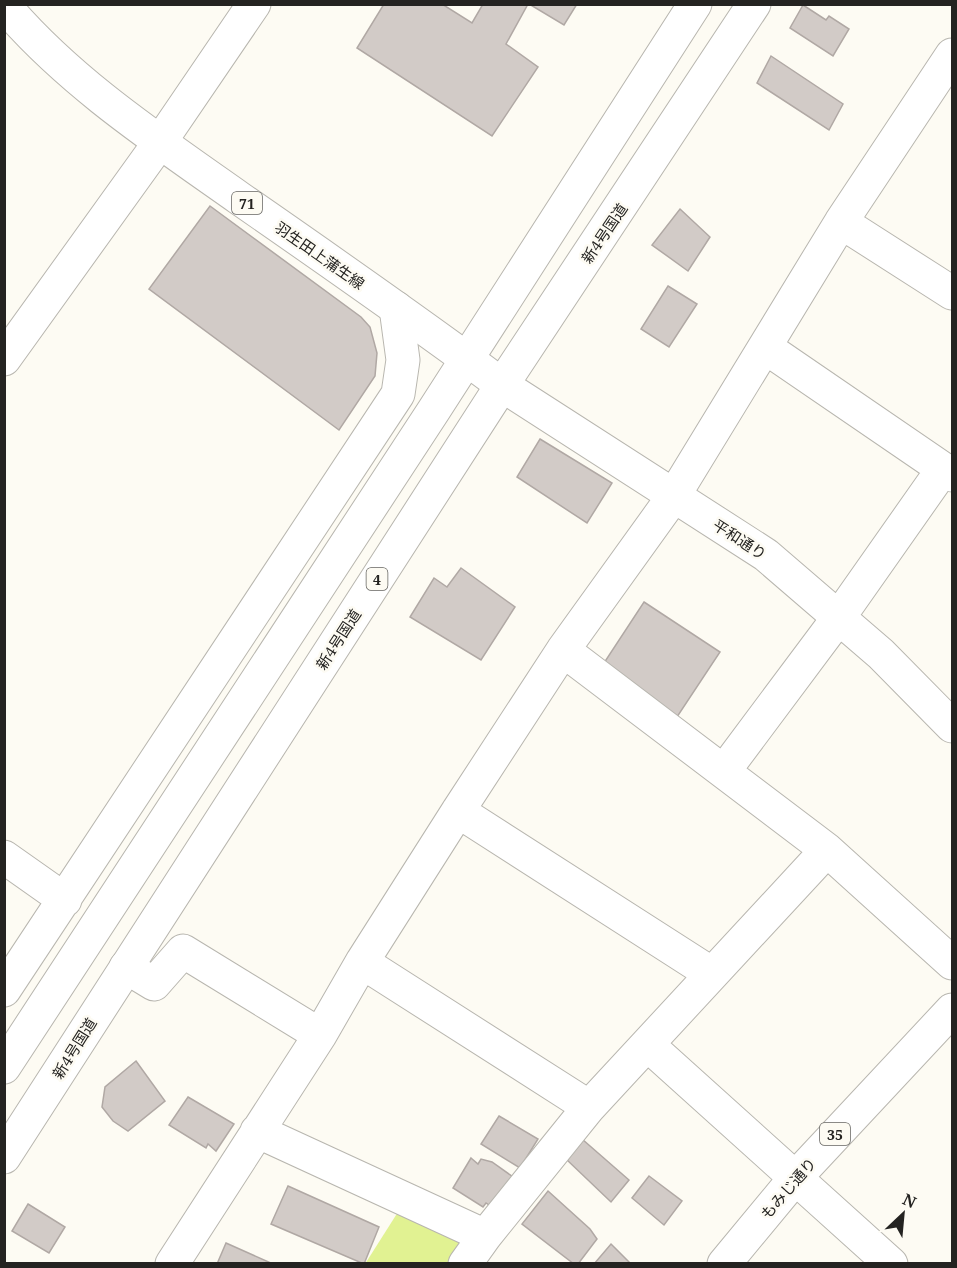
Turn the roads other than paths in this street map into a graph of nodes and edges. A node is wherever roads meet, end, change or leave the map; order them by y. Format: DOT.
graph roads {
  1 [pos="254,4"];
  2 [pos="695,4"];
  3 [pos="754,4"];
  4 [pos="4,5"];
  5 [pos="951,61"];
  6 [pos="159,142"];
  7 [pos="841,222"];
  8 [pos="952,293"];
  9 [pos="396,308"];
  10 [pos="765,347"];
  11 [pos="4,358"];
  12 [pos="467,359"];
  13 [pos="502,385"];
  14 [pos="948,472"];
  15 [pos="345,475"];
  16 [pos="377,496"];
  17 [pos="673,497"];
  18 [pos="839,617"];
  19 [pos="563,650"];
  20 [pos="952,726"];
  21 [pos="724,771"];
  22 [pos="458,811"];
  23 [pos="827,850"];
  24 [pos="4,858"];
  25 [pos="65,900"];
  26 [pos="362,962"];
  27 [pos="952,963"];
  28 [pos="126,967"];
  29 [pos="712,974"];
  30 [pos="4,990"];
  31 [pos="952,1010"];
  32 [pos="320,1035"];
  33 [pos="648,1045"];
  34 [pos="4,1067"];
  35 [pos="589,1107"];
  36 [pos="257,1131"];
  37 [pos="4,1157"];
  38 [pos="796,1178"];
  39 [pos="484,1236"];
  40 [pos="172,1263"];
  41 [pos="465,1263"];
  42 [pos="724,1263"];
  43 [pos="891,1263"];
  1 -- 6 [label="main road"];
  2 -- 12 [label="main road"];
  3 -- 13 [label="main road, 新4号国道 / 4"];
  4 -- 6 [label="main road, 羽生田上蒲生線 / 71"];
  5 -- 7 [label="main road"];
  6 -- 9 [label="main road, 羽生田上蒲生線 / 71"];
  6 -- 11 [label="main road"];
  7 -- 8 [label="main road"];
  7 -- 10 [label="main road"];
  9 -- 12 [label="main road, 羽生田上蒲生線 / 71"];
  9 -- 15 [label="main road"];
  10 -- 14 [label="main road"];
  10 -- 17 [label="main road"];
  12 -- 13 [label="main road, 羽生田上蒲生線 / 71"];
  12 -- 16 [label="main road"];
  13 -- 17 [label="main road, 平和通り"];
  13 -- 28 [label="main road, 新4号国道 / 4"];
  14 -- 18 [label="main road"];
  15 -- 16 [label="main road"];
  15 -- 25 [label="main road"];
  16 -- 34 [label="main road"];
  17 -- 18 [label="main road, 平和通り"];
  17 -- 19 [label="main road"];
  18 -- 20 [label="main road, 平和通り"];
  18 -- 21 [label="main road"];
  19 -- 21 [label="main road"];
  19 -- 22 [label="main road"];
  21 -- 23 [label="main road"];
  22 -- 26 [label="main road"];
  22 -- 29 [label="main road"];
  23 -- 27 [label="main road"];
  23 -- 29 [label="main road"];
  24 -- 25 [label="main road"];
  25 -- 30 [label="main road"];
  26 -- 32 [label="main road"];
  26 -- 35 [label="main road"];
  28 -- 32 [label="main road"];
  28 -- 37 [label="main road, 新4号国道 / 4"];
  29 -- 33 [label="main road"];
  31 -- 38 [label="main road, もみじ通り / 35"];
  32 -- 36 [label="main road"];
  33 -- 35 [label="main road"];
  33 -- 38 [label="main road"];
  35 -- 39 [label="main road"];
  36 -- 39 [label="main road"];
  36 -- 40 [label="main road"];
  38 -- 42 [label="main road, もみじ通り / 35"];
  38 -- 43 [label="main road"];
  39 -- 41 [label="main road"];
}
